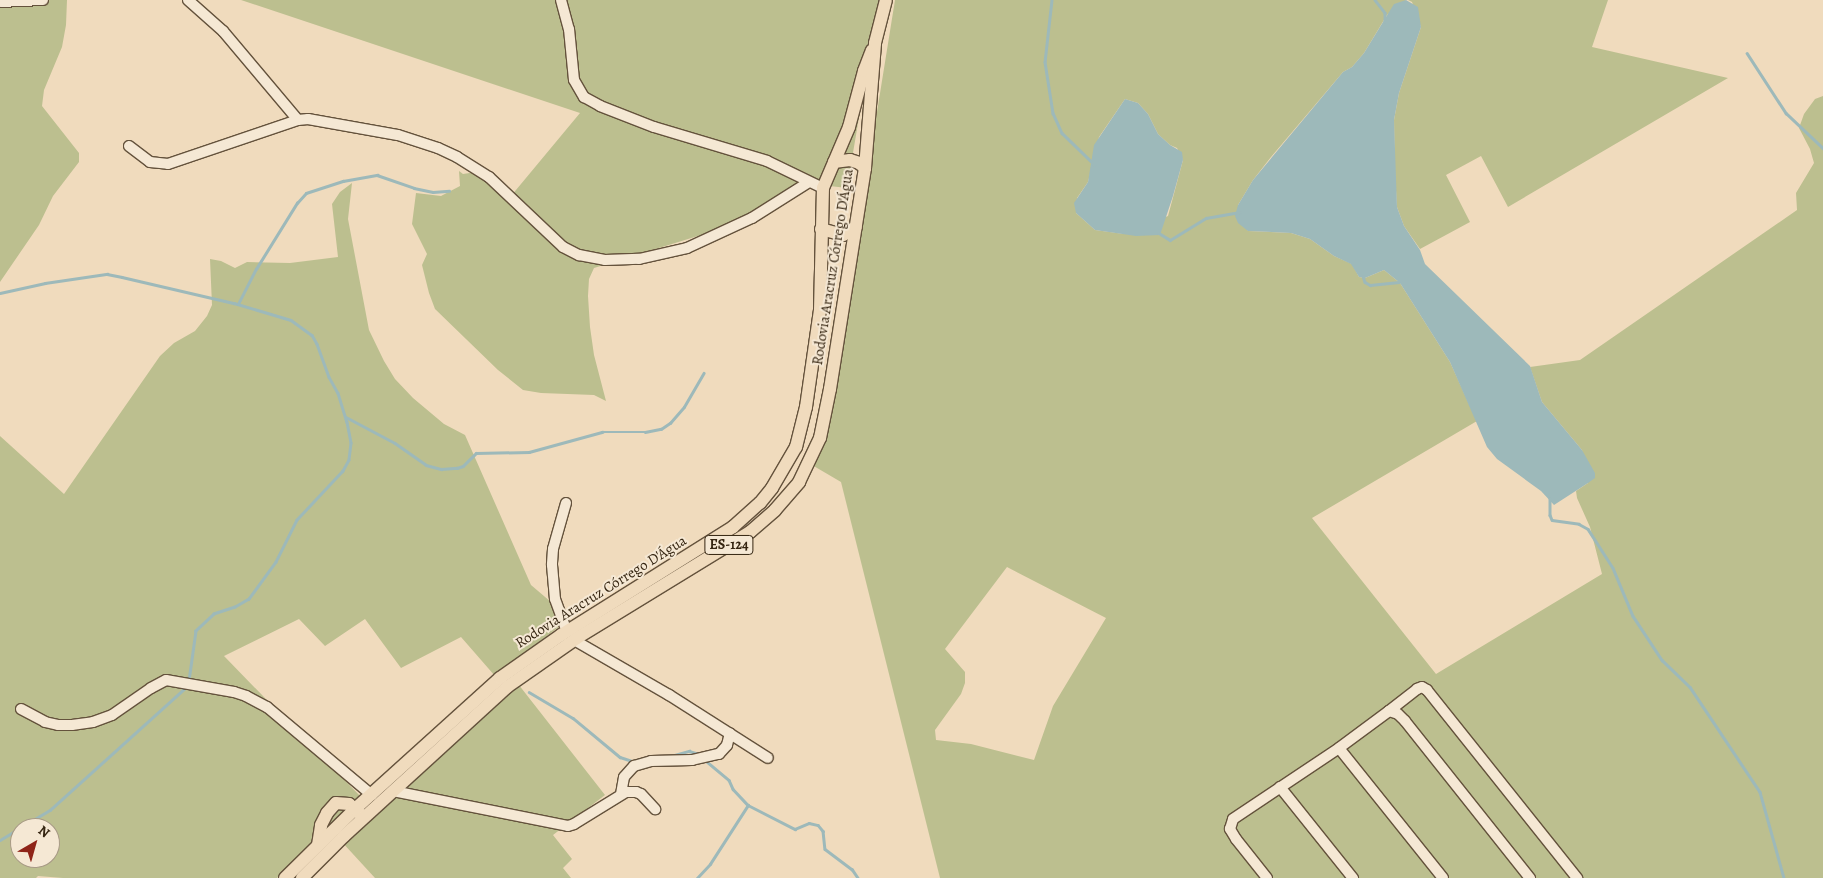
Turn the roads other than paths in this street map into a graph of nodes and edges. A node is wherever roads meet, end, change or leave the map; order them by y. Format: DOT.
graph roads {
  1 [pos="43,0"];
  2 [pos="188,0"];
  3 [pos="561,0"];
  4 [pos="886,0"];
  5 [pos="0,2"];
  6 [pos="876,43"];
  7 [pos="298,120"];
  8 [pos="129,146"];
  9 [pos="834,162"];
  10 [pos="865,168"];
  11 [pos="809,182"];
  12 [pos="823,188"];
  13 [pos="856,227"];
  14 [pos="821,229"];
  15 [pos="566,503"];
  16 [pos="570,636"];
  17 [pos="21,709"];
  18 [pos="1390,712"];
  19 [pos="730,733"];
  20 [pos="1339,748"];
  21 [pos="768,758"];
  22 [pos="1280,787"];
  23 [pos="392,791"];
  24 [pos="621,794"];
  25 [pos="372,795"];
  26 [pos="655,809"];
  27 [pos="359,813"];
  28 [pos="318,845"];
  29 [pos="285,878"];
  30 [pos="302,878"];
  31 [pos="1267,878"];
  32 [pos="1353,878"];
  33 [pos="1443,878"];
  34 [pos="1530,878"];
  35 [pos="1576,878"];
  1 -- 5 [label="street"];
  2 -- 7 [label="street"];
  3 -- 11 [label="street"];
  4 -- 6 [label="main road, Rodovia Aracruz Córrego D'Água / ES-124"];
  6 -- 9 [label="main road, Rodovia Aracruz Córrego D'Água / ES-124"];
  6 -- 10 [label="main road, Rodovia Aracruz Córrego D'Água / ES-124"];
  7 -- 8 [label="street"];
  7 -- 11 [label="street"];
  9 -- 10 [label="main road"];
  9 -- 12 [label="main road, Rodovia Aracruz Córrego D'Água / ES-124"];
  10 -- 13 [label="main road, Rodovia Aracruz Córrego D'Água / ES-124"];
  11 -- 12 [label="street"];
  12 -- 14 [label="main road, Rodovia Aracruz Córrego D'Água / ES-124"];
  13 -- 14 [label="main road"];
  13 -- 16 [label="main road, Rodovia Aracruz Córrego D'Água / ES-124"];
  14 -- 16 [label="main road, Rodovia Aracruz Córrego D'Água / ES-124"];
  15 -- 16 [label="street"];
  16 -- 19 [label="street"];
  16 -- 23 [label="main road, Rodovia Aracruz Córrego D'Água / ES-124"];
  16 -- 25 [label="main road, Rodovia Aracruz Córrego D'Água / ES-124"];
  17 -- 25 [label="street"];
  18 -- 20 [label="street"];
  18 -- 34 [label="street"];
  18 -- 35 [label="street"];
  19 -- 21 [label="street"];
  19 -- 24 [label="street"];
  20 -- 22 [label="street"];
  20 -- 33 [label="street"];
  22 -- 31 [label="street"];
  22 -- 32 [label="street"];
  23 -- 24 [label="street"];
  23 -- 27 [label="main road, Rodovia Aracruz Córrego D'Água / ES-124"];
  24 -- 26 [label="street"];
  25 -- 27 [label="main road, Rodovia Aracruz Córrego D'Água / ES-124"];
  27 -- 28 [label="main road, Rodovia Aracruz Córrego D'Água / ES-124"];
  27 -- 28 [label="main road"];
  27 -- 30 [label="main road, Rodovia Aracruz Córrego D'Água / ES-124"];
  28 -- 29 [label="main road, Rodovia Aracruz Córrego D'Água / ES-124"];
}
